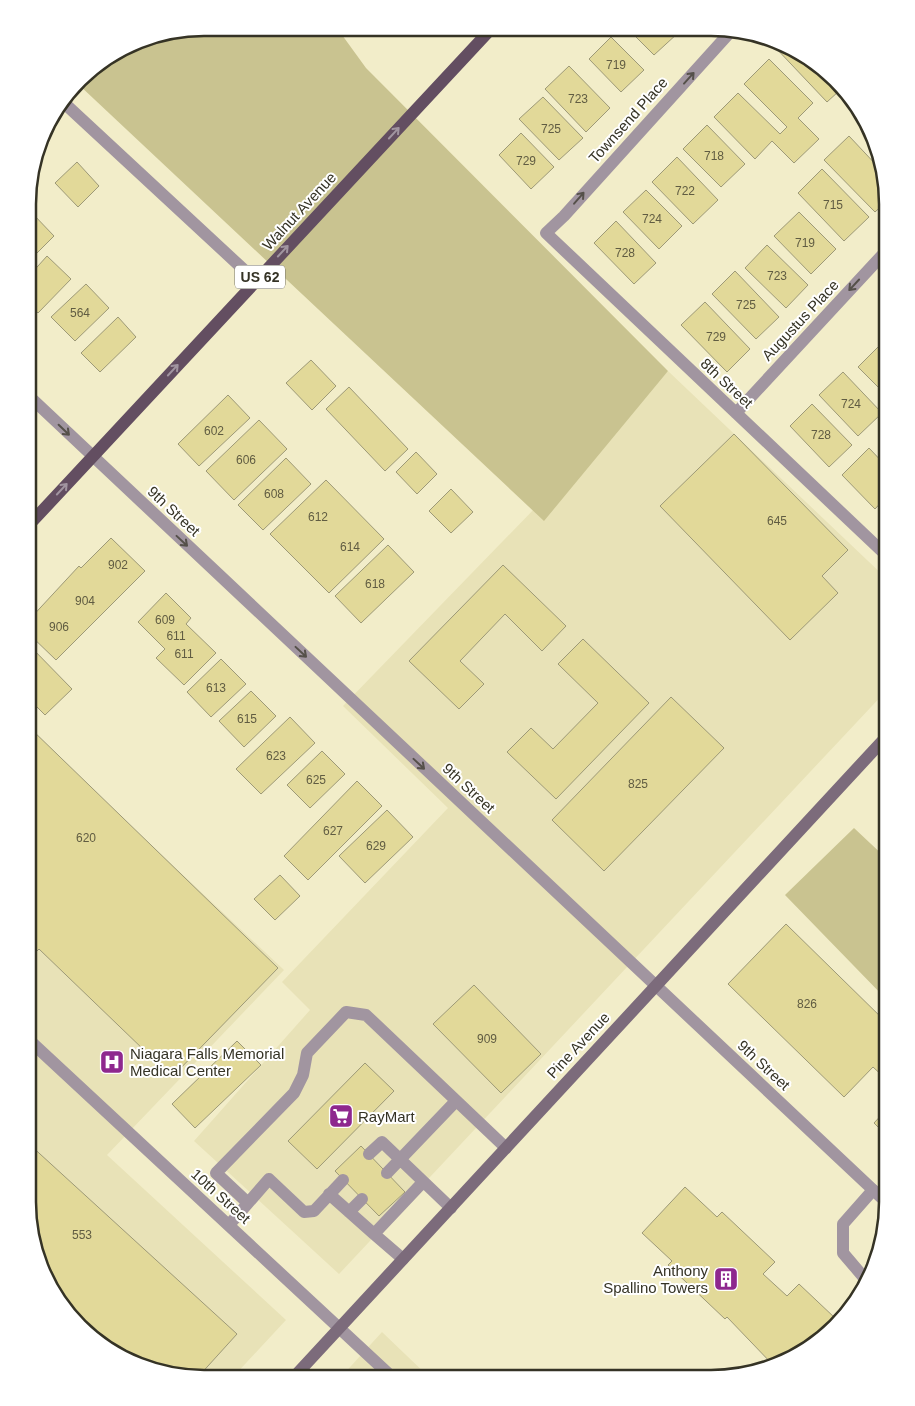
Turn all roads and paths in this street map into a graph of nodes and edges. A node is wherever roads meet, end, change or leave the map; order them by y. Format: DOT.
graph roads {
  1 [pos="484,36"];
  2 [pos="725,37"];
  3 [pos="68,107"];
  4 [pos="546,233"];
  5 [pos="879,260"];
  6 [pos="256,281"];
  7 [pos="36,403"];
  8 [pos="736,413"];
  9 [pos="92,456"];
  10 [pos="36,516"];
  11 [pos="879,548"];
  12 [pos="878,745"];
  13 [pos="655,986"];
  14 [pos="36,1046"];
  15 [pos="456,1101"];
  16 [pos="506,1148"];
  17 [pos="368,1154"];
  18 [pos="400,1161"];
  19 [pos="387,1173"];
  20 [pos="343,1180"];
  21 [pos="423,1182"];
  22 [pos="873,1190"];
  23 [pos="329,1194"];
  24 [pos="878,1195"];
  25 [pos="362,1199"];
  26 [pos="248,1203"];
  27 [pos="451,1208"];
  28 [pos="349,1212"];
  29 [pos="229,1225"];
  30 [pos="374,1234"];
  31 [pos="403,1259"];
  32 [pos="862,1275"];
  33 [pos="340,1328"];
  34 [pos="301,1370"];
  35 [pos="385,1370"];
  6 -- 1 [label="main road, Walnut Avenue / US 62, one-way"];
  4 -- 2 [label="street, Townsend Place, one-way"];
  3 -- 6 [label="street"];
  4 -- 8 [label="street, 8th Street"];
  5 -- 8 [label="street, Augustus Place, one-way"];
  9 -- 6 [label="main road, Walnut Avenue / US 62, one-way"];
  7 -- 9 [label="street, 9th Street, one-way"];
  8 -- 11 [label="street, 8th Street"];
  10 -- 9 [label="main road, Walnut Avenue / US 62, one-way"];
  9 -- 13 [label="street, 9th Street, one-way"];
  12 -- 13 [label="main road, Pine Avenue"];
  13 -- 16 [label="main road, Pine Avenue"];
  13 -- 22 [label="street, 9th Street"];
  14 -- 29 [label="street, 10th Street"];
  15 -- 16 [label="street"];
  15 -- 18 [label="street"];
  15 -- 26 [label="street"];
  16 -- 27 [label="main road, Pine Avenue"];
  17 -- 18 [label="street"];
  18 -- 19 [label="street"];
  18 -- 21 [label="street"];
  20 -- 23 [label="street"];
  21 -- 27 [label="street"];
  21 -- 30 [label="street"];
  22 -- 24 [label="street, 9th Street"];
  22 -- 32 [label="street"];
  23 -- 26 [label="street"];
  23 -- 28 [label="street"];
  25 -- 28 [label="street"];
  26 -- 29 [label="street"];
  27 -- 31 [label="main road, Pine Avenue"];
  28 -- 30 [label="street"];
  29 -- 33 [label="street, 10th Street"];
  30 -- 31 [label="street"];
  31 -- 33 [label="main road, Pine Avenue"];
  33 -- 34 [label="main road, Pine Avenue"];
  33 -- 35 [label="street, 10th Street"];
}
